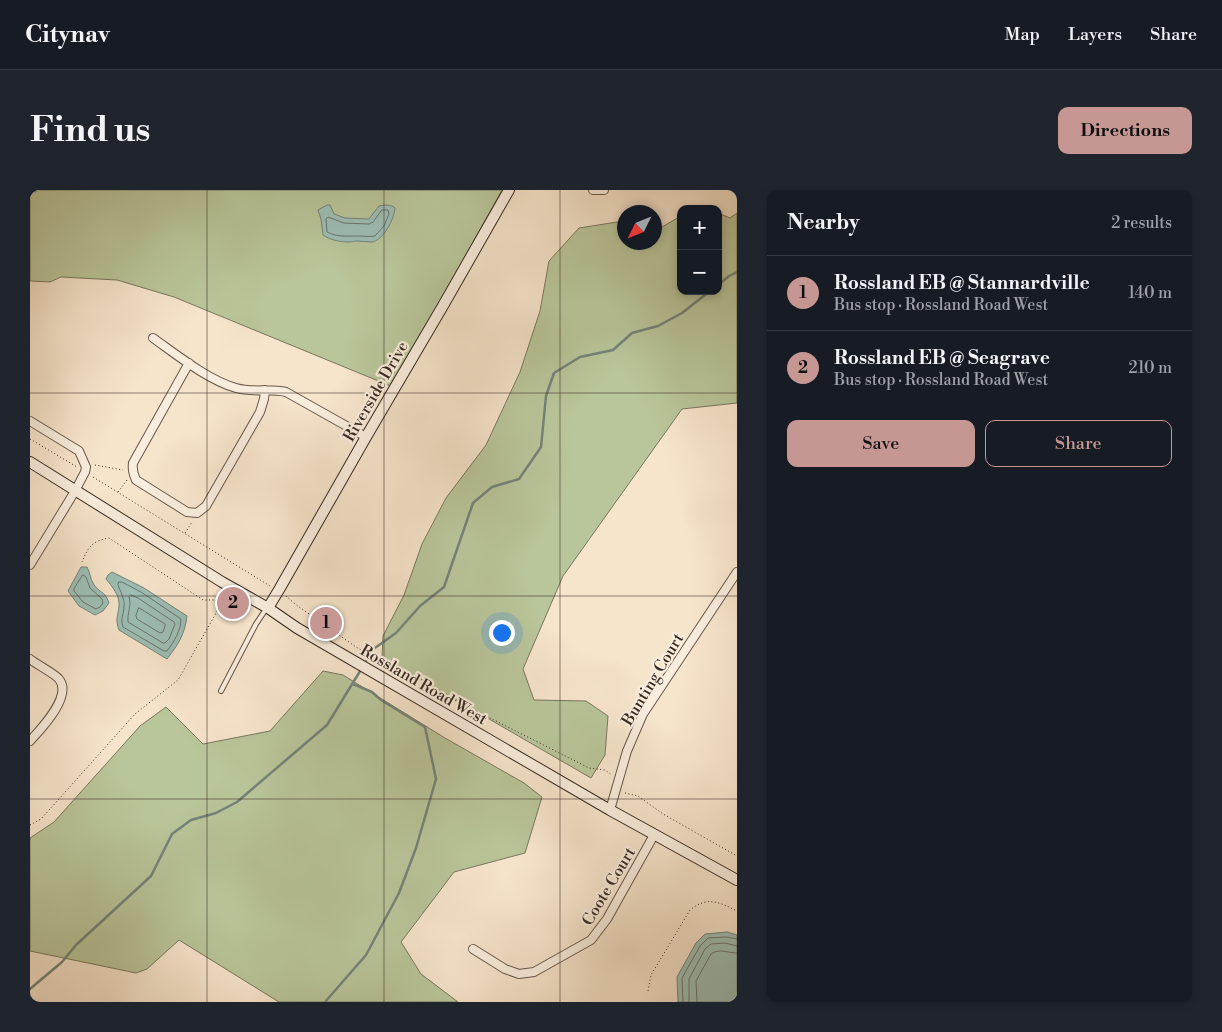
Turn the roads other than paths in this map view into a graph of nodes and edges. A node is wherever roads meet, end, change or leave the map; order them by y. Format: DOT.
graph roads {
  1 [pos="509,190"];
  2 [pos="593,190"];
  3 [pos="604,190"];
  4 [pos="153,338"];
  5 [pos="189,363"];
  6 [pos="265,390"];
  7 [pos="30,421"];
  8 [pos="366,437"];
  9 [pos="30,462"];
  10 [pos="75,490"];
  11 [pos="30,565"];
  12 [pos="737,572"];
  13 [pos="268,608"];
  14 [pos="30,659"];
  15 [pos="221,691"];
  16 [pos="30,741"];
  17 [pos="610,810"];
  18 [pos="654,835"];
  19 [pos="737,880"];
  20 [pos="474,949"];
  1 -- 8 [label="main road, Riverside Drive"];
  2 -- 3 [label="street"];
  4 -- 5 [label="street"];
  5 -- 6 [label="street"];
  5 -- 6 [label="street"];
  6 -- 8 [label="street"];
  7 -- 10 [label="street"];
  8 -- 13 [label="main road, Riverside Drive"];
  9 -- 10 [label="main road, Rossland Road West"];
  10 -- 11 [label="street"];
  10 -- 13 [label="main road, Rossland Road West"];
  12 -- 17 [label="street, Bunting Court"];
  13 -- 15 [label="lane"];
  13 -- 17 [label="main road, Rossland Road West"];
  14 -- 16 [label="street"];
  17 -- 18 [label="main road, Rossland Road West"];
  18 -- 19 [label="main road, Rossland Road West"];
  18 -- 20 [label="street, Coote Court"];
}
